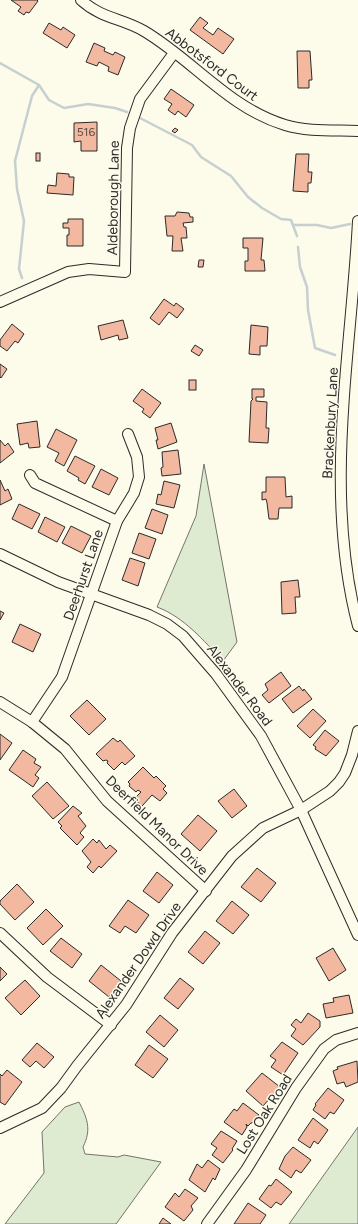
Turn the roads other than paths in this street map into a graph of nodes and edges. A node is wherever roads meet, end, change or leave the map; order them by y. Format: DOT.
graph roads {
  1 [pos="81,0"];
  2 [pos="174,53"];
  3 [pos="358,131"];
  4 [pos="358,221"];
  5 [pos="358,233"];
  6 [pos="0,302"];
  7 [pos="128,434"];
  8 [pos="30,475"];
  9 [pos="117,521"];
  10 [pos="0,554"];
  11 [pos="90,595"];
  12 [pos="358,626"];
  13 [pos="0,702"];
  14 [pos="32,722"];
  15 [pos="358,731"];
  16 [pos="301,810"];
  17 [pos="206,891"];
  18 [pos="0,933"];
  19 [pos="358,935"];
  20 [pos="111,1026"];
  21 [pos="358,1033"];
  22 [pos="0,1128"];
  23 [pos="207,1224"];
  1 -- 2 [label="street, Abbotsford Court"];
  2 -- 3 [label="street, Abbotsford Court"];
  2 -- 6 [label="street, Aldeborough Lane"];
  4 -- 5 [label="street, Brackenbury Lane"];
  5 -- 12 [label="street, Brackenbury Lane"];
  7 -- 9 [label="street, Deerhurst Lane"];
  8 -- 9 [label="street"];
  9 -- 11 [label="street, Deerhurst Lane"];
  10 -- 11 [label="street, Alexander Road"];
  11 -- 14 [label="street, Deerhurst Lane"];
  11 -- 16 [label="street, Alexander Road"];
  13 -- 14 [label="street, Deerfield Manor Drive"];
  14 -- 17 [label="street, Deerfield Manor Drive"];
  15 -- 16 [label="street"];
  16 -- 17 [label="street, Alexander Dowd Drive"];
  16 -- 19 [label="street, Alexander Road"];
  17 -- 20 [label="street, Alexander Dowd Drive"];
  18 -- 20 [label="street"];
  20 -- 22 [label="street, Alexander Dowd Drive"];
  21 -- 23 [label="street, Lost Oak Road"];
}
